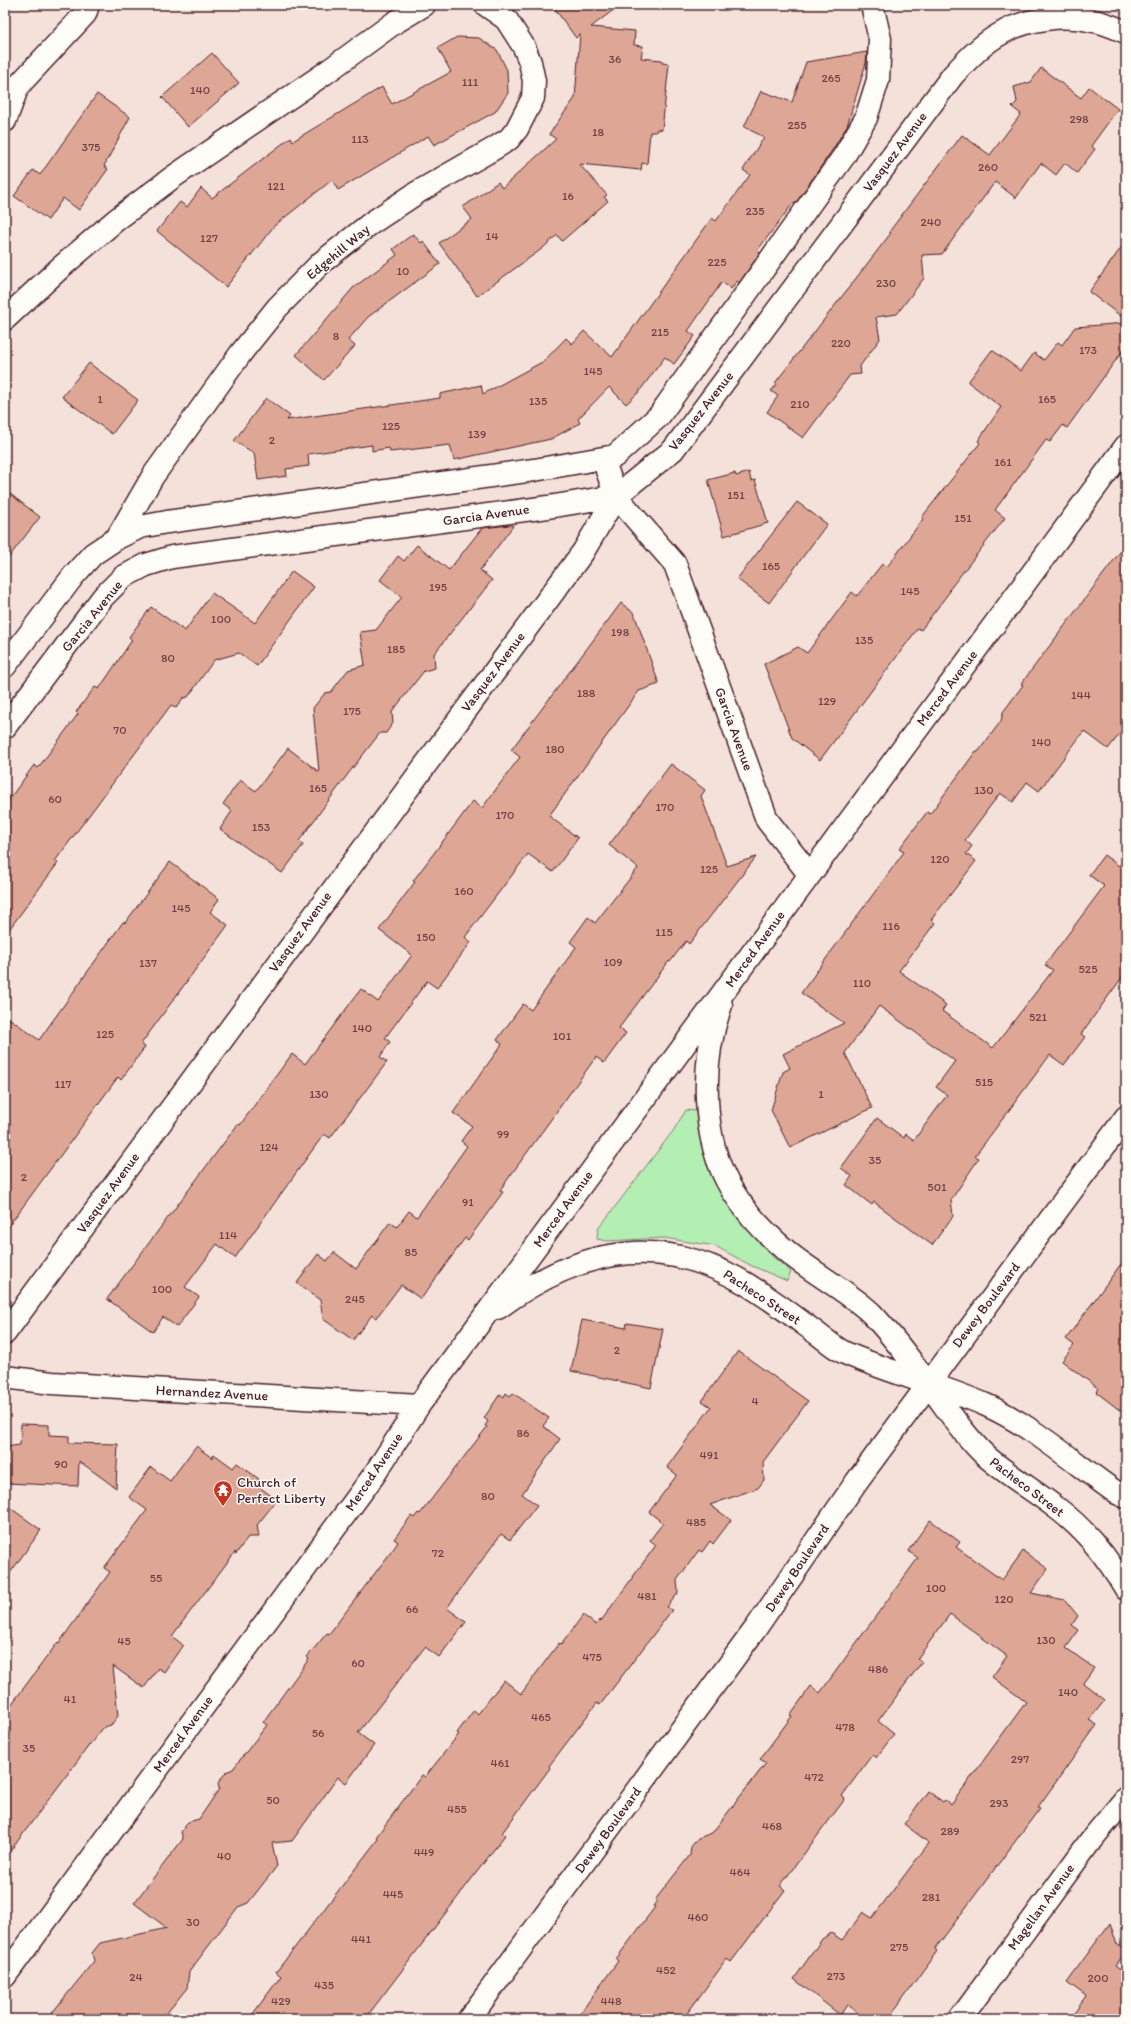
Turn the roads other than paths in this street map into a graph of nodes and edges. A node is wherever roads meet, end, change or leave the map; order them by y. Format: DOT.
graph roads {
  1 [pos="88,5"];
  2 [pos="424,5"];
  3 [pos="486,5"];
  4 [pos="872,5"];
  5 [pos="1126,32"];
  6 [pos="5,121"];
  7 [pos="5,319"];
  8 [pos="1126,446"];
  9 [pos="603,459"];
  10 [pos="616,496"];
  11 [pos="117,538"];
  12 [pos="5,666"];
  13 [pos="5,727"];
  14 [pos="809,874"];
  15 [pos="727,987"];
  16 [pos="1126,1117"];
  17 [pos="481,1321"];
  18 [pos="5,1332"];
  19 [pos="5,1377"];
  20 [pos="928,1384"];
  21 [pos="419,1405"];
  22 [pos="1126,1497"];
  23 [pos="1126,1589"];
  24 [pos="1126,1798"];
  25 [pos="5,1976"];
  26 [pos="469,2019"];
  27 [pos="960,2019"];
  1 -- 6 [label="street"];
  2 -- 7 [label="street"];
  3 -- 11 [label="street, Edgehill Way"];
  4 -- 9 [label="street"];
  5 -- 10 [label="street, Vasquez Avenue"];
  8 -- 14 [label="street, Merced Avenue"];
  9 -- 10 [label="street"];
  9 -- 11 [label="street"];
  10 -- 13 [label="street, Garcia Avenue"];
  10 -- 14 [label="street, Garcia Avenue"];
  10 -- 18 [label="street, Vasquez Avenue"];
  11 -- 12 [label="street"];
  14 -- 15 [label="street, Merced Avenue"];
  15 -- 17 [label="street, Merced Avenue"];
  15 -- 20 [label="street, Pacheco Street"];
  16 -- 20 [label="street, Dewey Boulevard"];
  17 -- 20 [label="street, Pacheco Street"];
  17 -- 21 [label="street, Merced Avenue"];
  19 -- 21 [label="street, Hernandez Avenue"];
  20 -- 22 [label="street, Pacheco Street"];
  20 -- 23 [label="street, Pacheco Street"];
  20 -- 26 [label="street, Dewey Boulevard"];
  21 -- 25 [label="street, Merced Avenue"];
  24 -- 27 [label="street, Magellan Avenue"];
}
